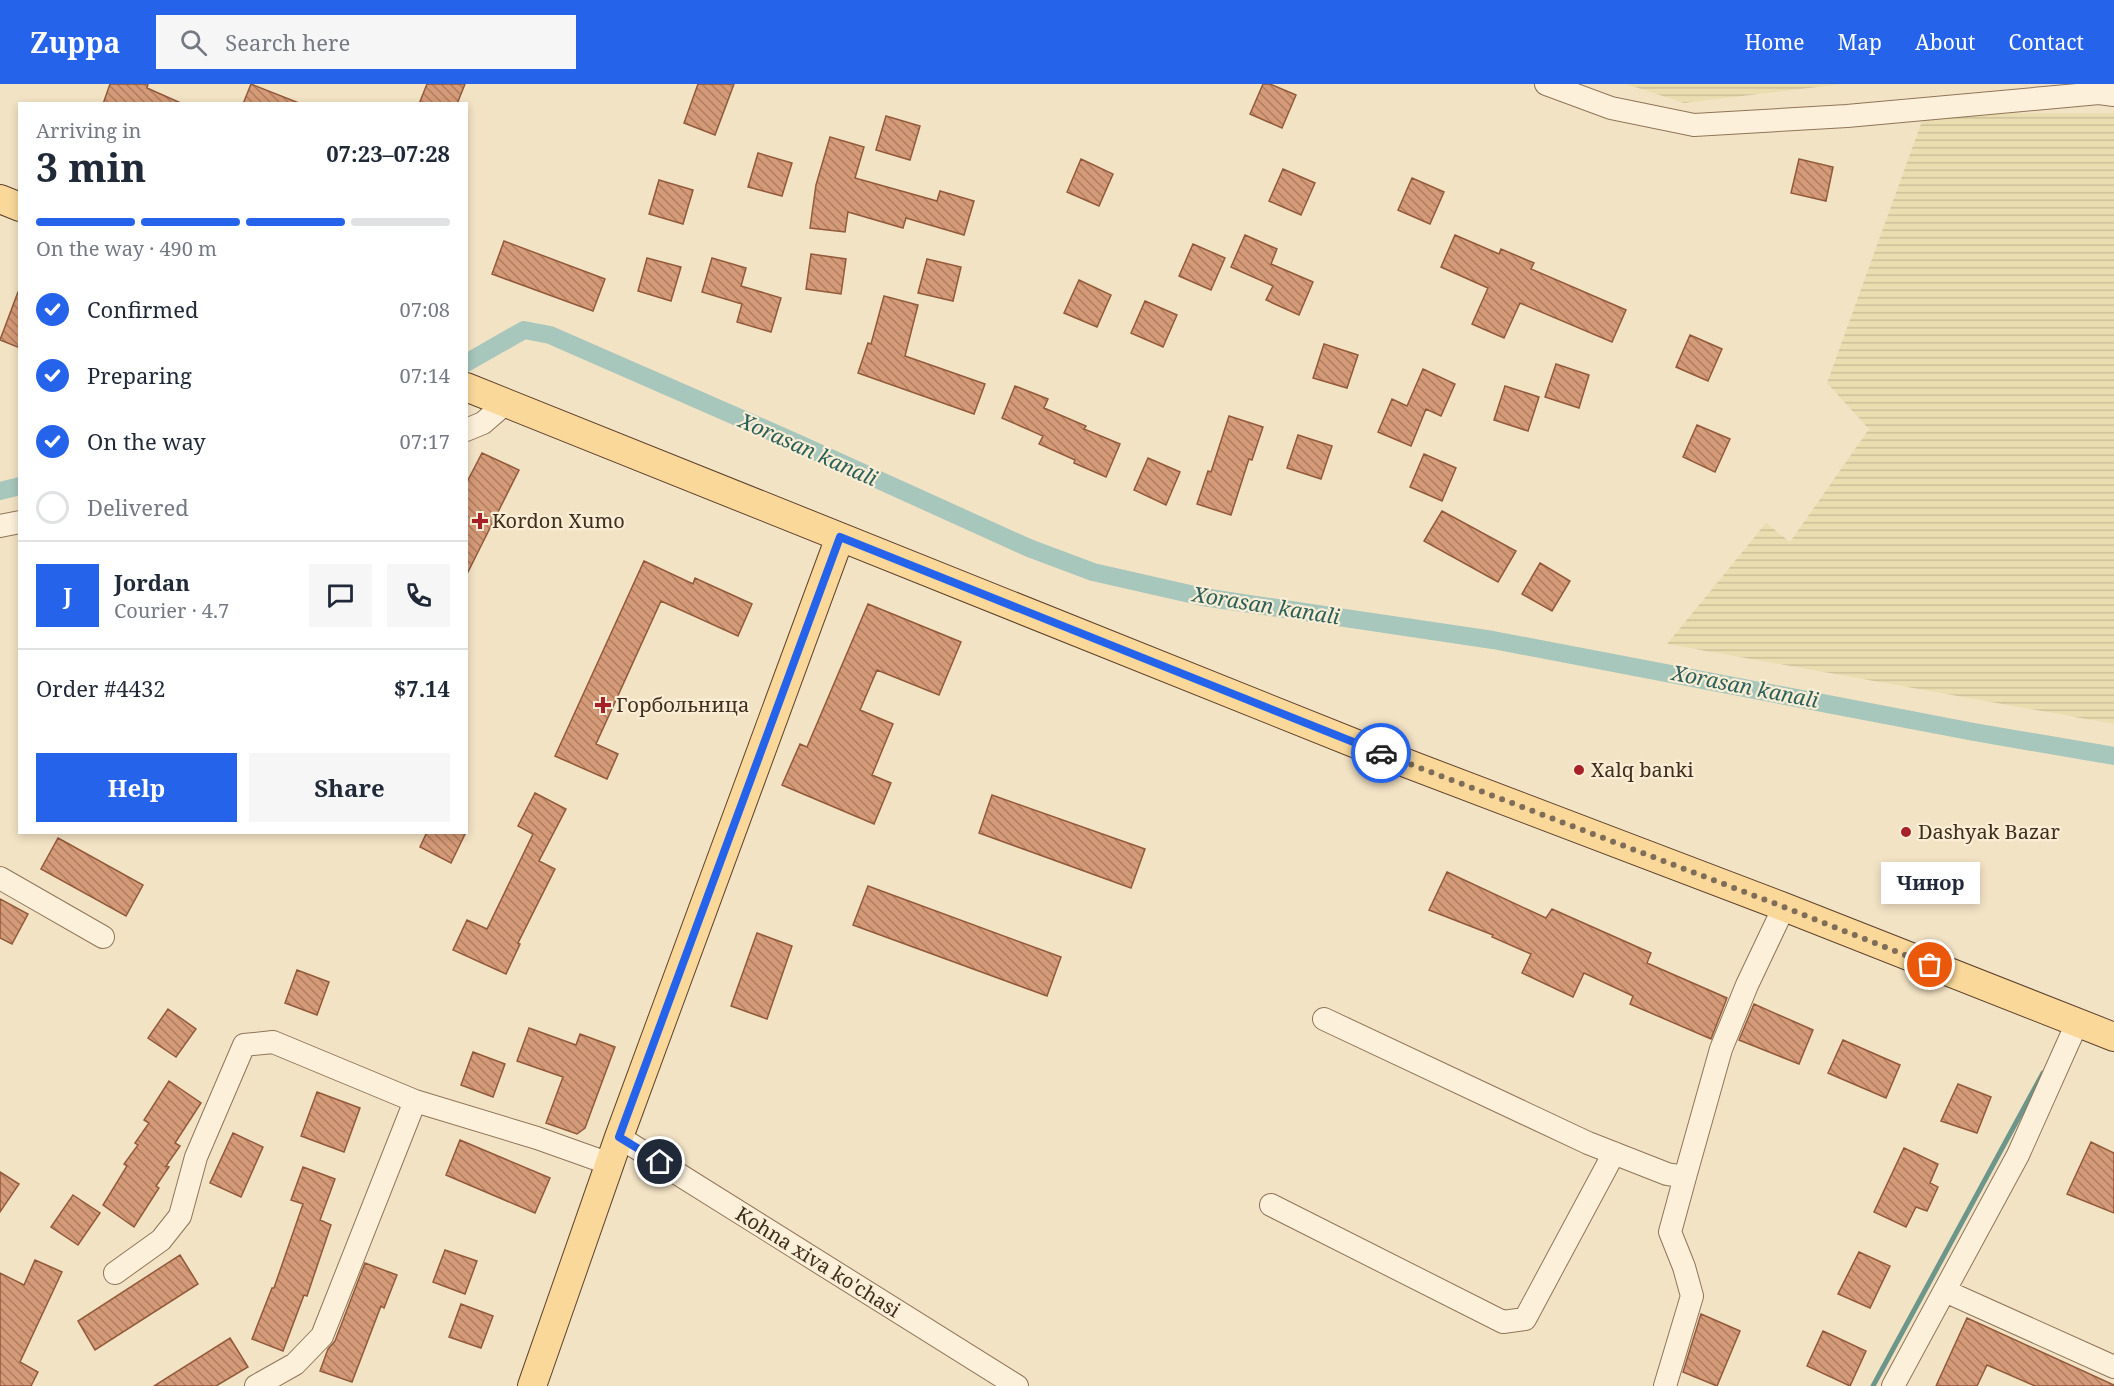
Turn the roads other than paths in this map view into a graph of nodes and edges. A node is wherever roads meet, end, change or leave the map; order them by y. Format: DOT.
graph roads {
  1 [pos="1546,84"];
  2 [pos="2114,95"];
  3 [pos="0,199"];
  4 [pos="18,206"];
  5 [pos="471,389"];
  6 [pos="506,403"];
  7 [pos="468,429"];
  8 [pos="18,522"];
  9 [pos="0,526"];
  10 [pos="840,537"];
  11 [pos="0,878"];
  12 [pos="1784,907"];
  13 [pos="103,937"];
  14 [pos="1324,1019"];
  15 [pos="2077,1023"];
  16 [pos="2114,1037"];
  17 [pos="415,1101"];
  18 [pos="619,1137"];
  19 [pos="1614,1154"];
  20 [pos="610,1164"];
  21 [pos="1685,1177"];
  22 [pos="1271,1205"];
  23 [pos="115,1273"];
  24 [pos="1945,1291"];
  25 [pos="2114,1367"];
  26 [pos="1007,1383"];
  27 [pos="256,1386"];
  28 [pos="532,1386"];
  29 [pos="1665,1386"];
  30 [pos="1893,1386"];
  1 -- 2 [label="street"];
  3 -- 4 [label="main road"];
  5 -- 6 [label="main road"];
  6 -- 7 [label="street"];
  6 -- 10 [label="main road"];
  8 -- 9 [label="street"];
  10 -- 12 [label="main road"];
  10 -- 18 [label="main road"];
  11 -- 13 [label="street"];
  12 -- 15 [label="main road"];
  12 -- 21 [label="street"];
  14 -- 19 [label="street"];
  15 -- 16 [label="main road"];
  15 -- 24 [label="street"];
  17 -- 20 [label="street"];
  17 -- 23 [label="street"];
  17 -- 27 [label="street"];
  18 -- 20 [label="main road"];
  18 -- 26 [label="street, Kohna xiva ko'chasi"];
  19 -- 21 [label="street"];
  19 -- 22 [label="street"];
  20 -- 28 [label="main road"];
  21 -- 29 [label="street"];
  24 -- 25 [label="street"];
  24 -- 30 [label="street"];
}
